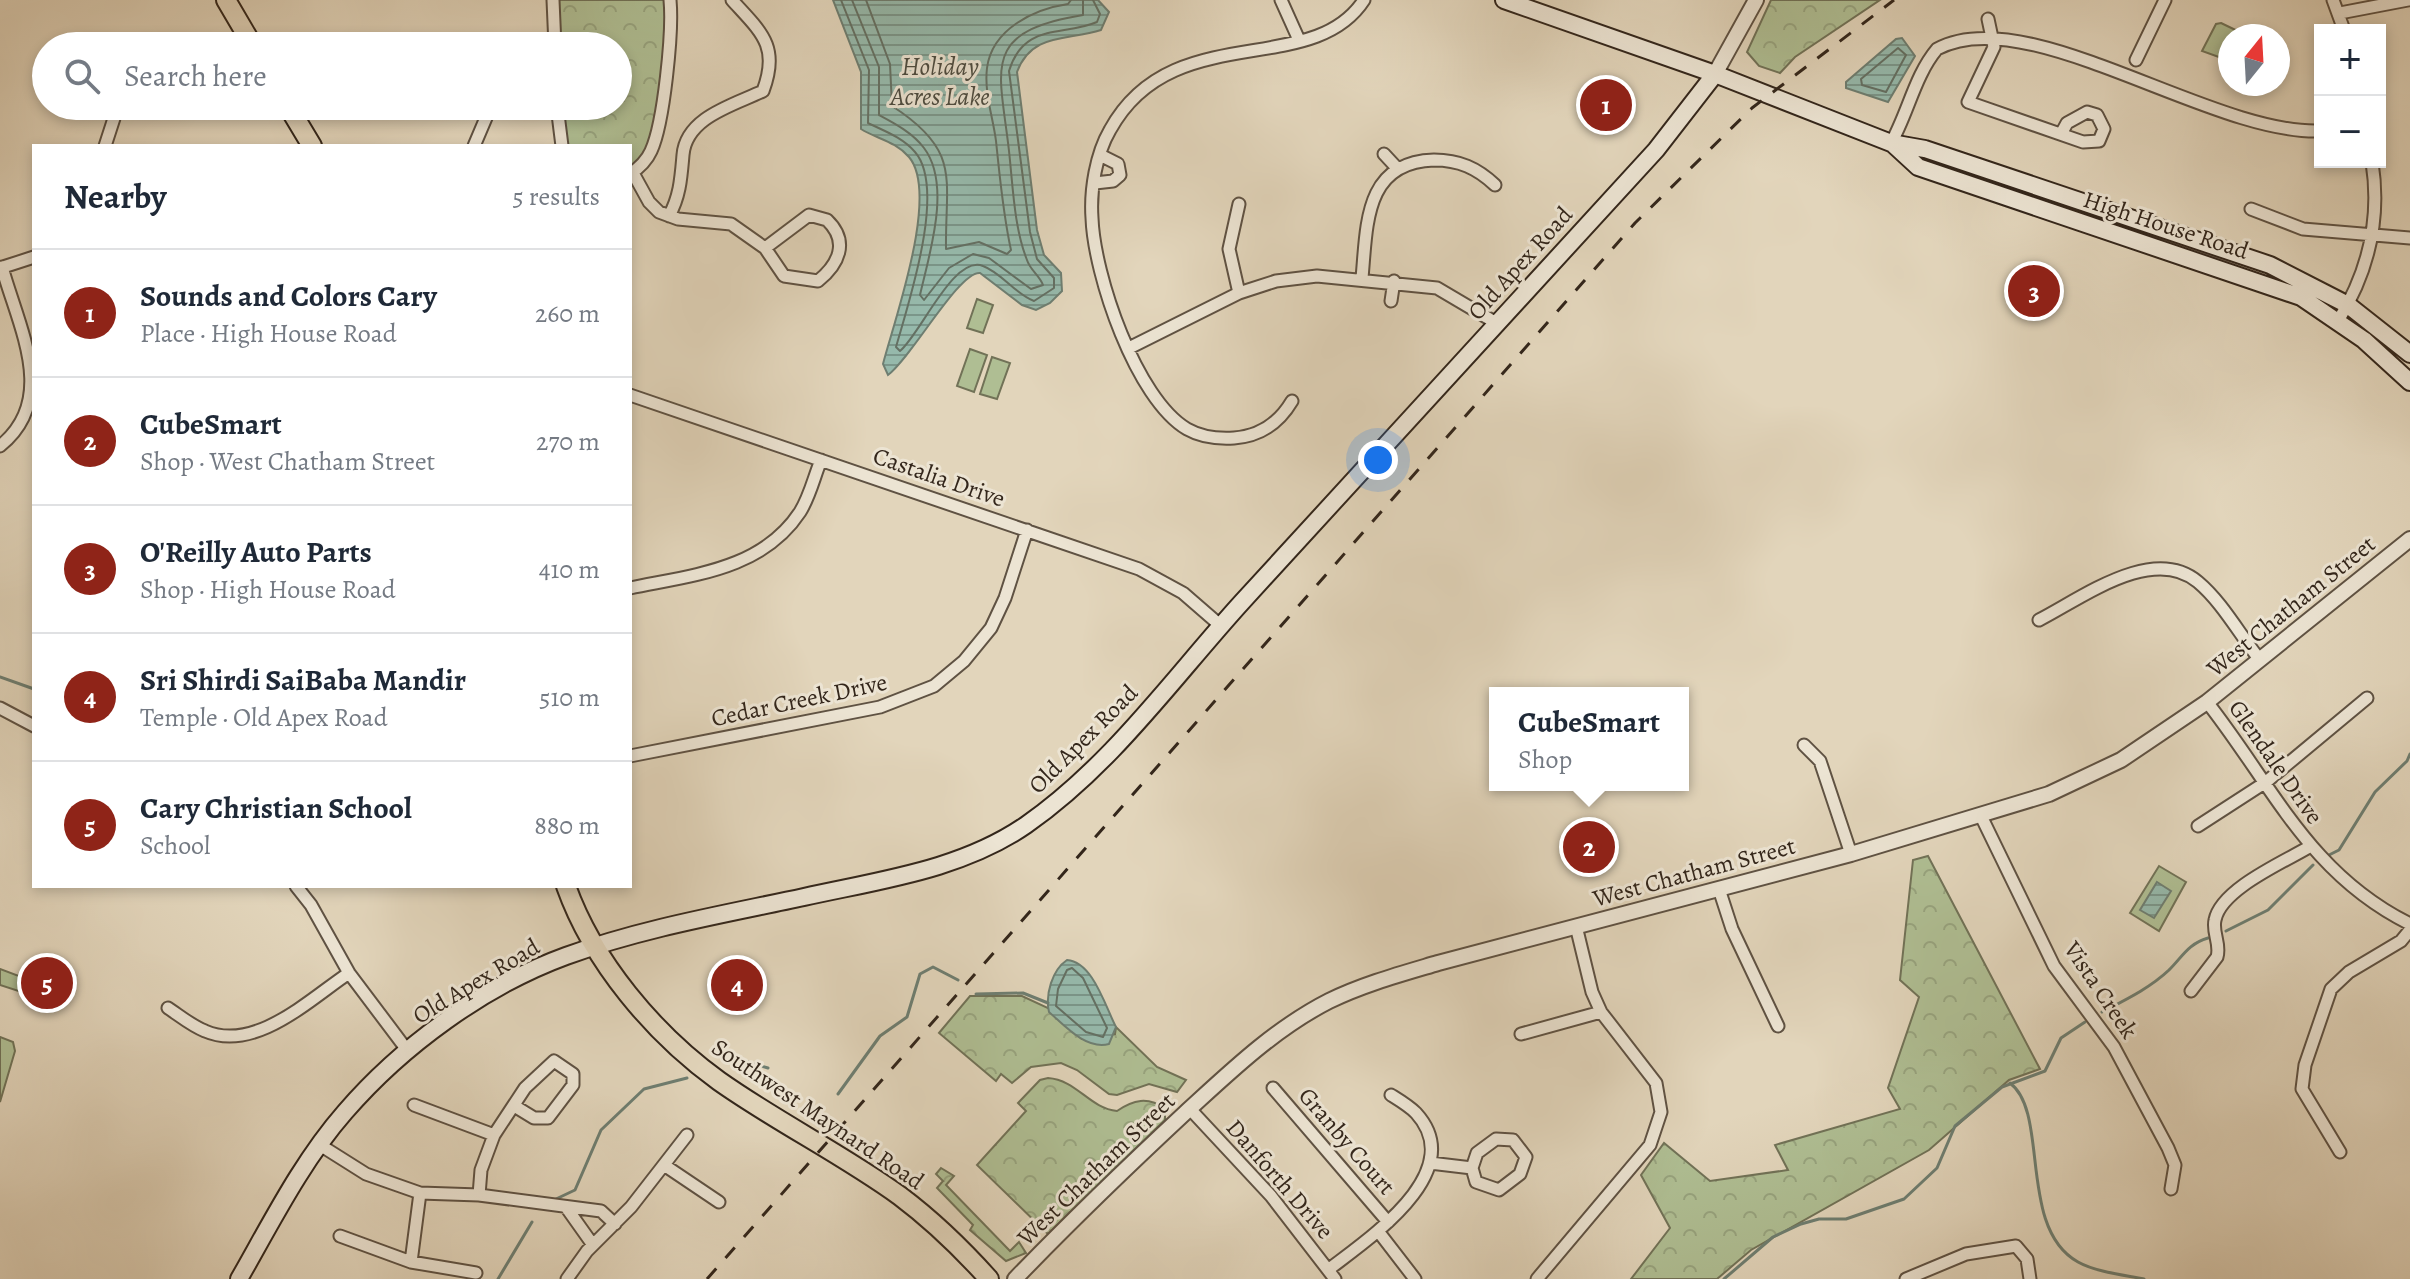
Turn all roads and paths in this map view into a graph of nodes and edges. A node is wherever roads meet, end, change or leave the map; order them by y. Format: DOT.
graph roads {
  1 [pos="226,0"];
  2 [pos="553,0"];
  3 [pos="670,0"];
  4 [pos="732,0"];
  5 [pos="1281,0"];
  6 [pos="1364,0"];
  7 [pos="1504,0"];
  8 [pos="1756,0"];
  9 [pos="2165,0"];
  10 [pos="2333,0"];
  11 [pos="2408,0"];
  12 [pos="2340,13"];
  13 [pos="2002,16"];
  14 [pos="1976,23"];
  15 [pos="2343,24"];
  16 [pos="245,32"];
  17 [pos="554,32"];
  18 [pos="1299,40"];
  19 [pos="2123,54"];
  20 [pos="2136,60"];
  21 [pos="2149,67"];
  22 [pos="1715,74"];
  23 [pos="2163,74"];
  24 [pos="113,120"];
  25 [pos="296,120"];
  26 [pos="485,120"];
  27 [pos="559,120"];
  28 [pos="2314,131"];
  29 [pos="2061,134"];
  30 [pos="1891,143"];
  31 [pos="106,144"];
  32 [pos="311,144"];
  33 [pos="475,144"];
  34 [pos="562,144"];
  35 [pos="1384,154"];
  36 [pos="1100,155"];
  37 [pos="1397,168"];
  38 [pos="2373,168"];
  39 [pos="632,173"];
  40 [pos="1095,183"];
  41 [pos="1495,185"];
  42 [pos="1239,204"];
  43 [pos="2251,209"];
  44 [pos="669,216"];
  45 [pos="2374,233"];
  46 [pos="2410,238"];
  47 [pos="765,248"];
  48 [pos="32,258"];
  49 [pos="1,267"];
  50 [pos="1362,278"];
  51 [pos="1394,281"];
  52 [pos="1239,293"];
  53 [pos="1391,301"];
  54 [pos="2348,305"];
  55 [pos="2338,321"];
  56 [pos="1498,324"];
  57 [pos="1129,348"];
  58 [pos="2410,354"];
  59 [pos="32,379"];
  60 [pos="2410,382"];
  61 [pos="32,387"];
  62 [pos="632,396"];
  63 [pos="1292,401"];
  64 [pos="0,446"];
  65 [pos="821,460"];
  66 [pos="1027,530"];
  67 [pos="2410,539"];
  68 [pos="632,588"];
  69 [pos="2039,620"];
  70 [pos="1221,626"];
  71 [pos="2260,660"];
  72 [pos="2367,698"];
  73 [pos="2207,702"];
  74 [pos="0,708"];
  75 [pos="32,725"];
  76 [pos="1804,745"];
  77 [pos="632,756"];
  78 [pos="2266,782"];
  79 [pos="1981,816"];
  80 [pos="2198,826"];
  81 [pos="2309,847"];
  82 [pos="1851,854"];
  83 [pos="298,888"];
  84 [pos="567,888"];
  85 [pos="1719,889"];
  86 [pos="1576,926"];
  87 [pos="2410,927"];
  88 [pos="594,947"];
  89 [pos="349,973"];
  90 [pos="2191,991"];
  91 [pos="168,1008"];
  92 [pos="1601,1012"];
  93 [pos="1778,1026"];
  94 [pos="1521,1034"];
  95 [pos="407,1050"];
  96 [pos="1273,1088"];
  97 [pos="1391,1095"];
  98 [pos="414,1105"];
  99 [pos="516,1107"];
  100 [pos="1190,1109"];
  101 [pos="494,1135"];
  102 [pos="687,1135"];
  103 [pos="320,1145"];
  104 [pos="2340,1152"];
  105 [pos="1430,1163"];
  106 [pos="664,1165"];
  107 [pos="1472,1168"];
  108 [pos="2171,1189"];
  109 [pos="420,1193"];
  110 [pos="479,1195"];
  111 [pos="719,1202"];
  112 [pos="566,1207"];
  113 [pos="1388,1222"];
  114 [pos="615,1224"];
  115 [pos="1378,1231"];
  116 [pos="340,1236"];
  117 [pos="593,1245"];
  118 [pos="411,1262"];
  119 [pos="476,1273"];
  120 [pos="1332,1274"];
  121 [pos="239,1279"];
  122 [pos="567,1279"];
  123 [pos="989,1279"];
  124 [pos="1015,1279"];
  125 [pos="1415,1279"];
  126 [pos="1537,1279"];
  127 [pos="1906,1279"];
  128 [pos="2030,1279"];
  1 -- 16 [label="main road"];
  2 -- 17 [label="street"];
  3 -- 39 [label="street"];
  4 -- 44 [label="street"];
  5 -- 18 [label="street"];
  6 -- 18 [label="street"];
  7 -- 22 [label="main road, High House Road"];
  8 -- 22 [label="street, Old Apex Road"];
  9 -- 20 [label="street"];
  10 -- 12 [label="street"];
  11 -- 12 [label="street"];
  12 -- 15 [label="street"];
  13 -- 14 [label="street"];
  14 -- 29 [label="street"];
  14 -- 30 [label="street"];
  18 -- 36 [label="street"];
  19 -- 20 [label="street"];
  20 -- 21 [label="street"];
  22 -- 30 [label="main road, High House Road"];
  22 -- 56 [label="main road, Old Apex Road"];
  23 -- 28 [label="street"];
  24 -- 31 [label="street"];
  25 -- 32 [label="main road"];
  26 -- 33 [label="street"];
  27 -- 34 [label="street"];
  30 -- 54 [label="main road, High House Road"];
  30 -- 55 [label="main road, High House Road"];
  35 -- 37 [label="street"];
  36 -- 40 [label="street"];
  36 -- 40 [label="street"];
  37 -- 41 [label="street"];
  37 -- 50 [label="street"];
  38 -- 45 [label="street"];
  39 -- 44 [label="street"];
  40 -- 57 [label="street"];
  42 -- 52 [label="street"];
  43 -- 45 [label="street"];
  44 -- 47 [label="street"];
  45 -- 46 [label="street"];
  45 -- 54 [label="street"];
  47 -- 47 [label="street"];
  48 -- 49 [label="street"];
  49 -- 59 [label="street"];
  50 -- 51 [label="street"];
  50 -- 52 [label="street"];
  51 -- 53 [label="street"];
  51 -- 56 [label="street"];
  52 -- 57 [label="street"];
  54 -- 55 [label="street"];
  54 -- 58 [label="main road, High House Road"];
  55 -- 60 [label="main road, High House Road"];
  56 -- 70 [label="main road, Old Apex Road"];
  57 -- 63 [label="street"];
  61 -- 64 [label="street"];
  62 -- 65 [label="street, Castalia Drive"];
  65 -- 66 [label="street, Castalia Drive"];
  65 -- 68 [label="street"];
  66 -- 70 [label="street, Castalia Drive"];
  66 -- 77 [label="street, Cedar Creek Drive"];
  67 -- 71 [label="street, West Chatham Street"];
  69 -- 71 [label="street"];
  70 -- 88 [label="main road, Old Apex Road"];
  71 -- 73 [label="street, West Chatham Street"];
  72 -- 78 [label="street"];
  73 -- 78 [label="street, Glendale Drive"];
  73 -- 79 [label="street, West Chatham Street"];
  74 -- 75 [label="street"];
  76 -- 82 [label="street"];
  78 -- 80 [label="street"];
  78 -- 81 [label="street, Glendale Drive"];
  79 -- 82 [label="street, West Chatham Street"];
  79 -- 108 [label="street, Vista Creek"];
  81 -- 87 [label="street, Glendale Drive"];
  81 -- 90 [label="street, Glendale Drive"];
  82 -- 85 [label="street, West Chatham Street"];
  83 -- 89 [label="street"];
  84 -- 88 [label="main road, Southwest Maynard Road"];
  85 -- 86 [label="street, West Chatham Street"];
  85 -- 93 [label="street"];
  86 -- 92 [label="street"];
  86 -- 100 [label="street, West Chatham Street"];
  87 -- 104 [label="street"];
  88 -- 95 [label="main road, Old Apex Road"];
  88 -- 123 [label="main road, Southwest Maynard Road"];
  89 -- 91 [label="street"];
  89 -- 95 [label="street"];
  92 -- 94 [label="street"];
  92 -- 126 [label="street"];
  95 -- 103 [label="main road, Old Apex Road"];
  96 -- 113 [label="street, Granby Court"];
  97 -- 105 [label="street"];
  98 -- 101 [label="street"];
  99 -- 99 [label="street"];
  99 -- 101 [label="street"];
  100 -- 120 [label="street, Danforth Drive"];
  100 -- 124 [label="street, West Chatham Street"];
  101 -- 110 [label="street"];
  102 -- 106 [label="street"];
  103 -- 109 [label="street"];
  103 -- 121 [label="main road, Old Apex Road"];
  105 -- 107 [label="street"];
  105 -- 113 [label="street"];
  106 -- 111 [label="street"];
  106 -- 114 [label="street"];
  107 -- 107 [label="street"];
  109 -- 110 [label="street"];
  109 -- 118 [label="street"];
  110 -- 112 [label="street"];
  112 -- 114 [label="street"];
  112 -- 117 [label="street"];
  113 -- 115 [label="street"];
  114 -- 117 [label="street"];
  115 -- 120 [label="street"];
  115 -- 125 [label="street"];
  116 -- 118 [label="street"];
  117 -- 122 [label="street"];
  118 -- 119 [label="street"];
  127 -- 128 [label="street"];
}
